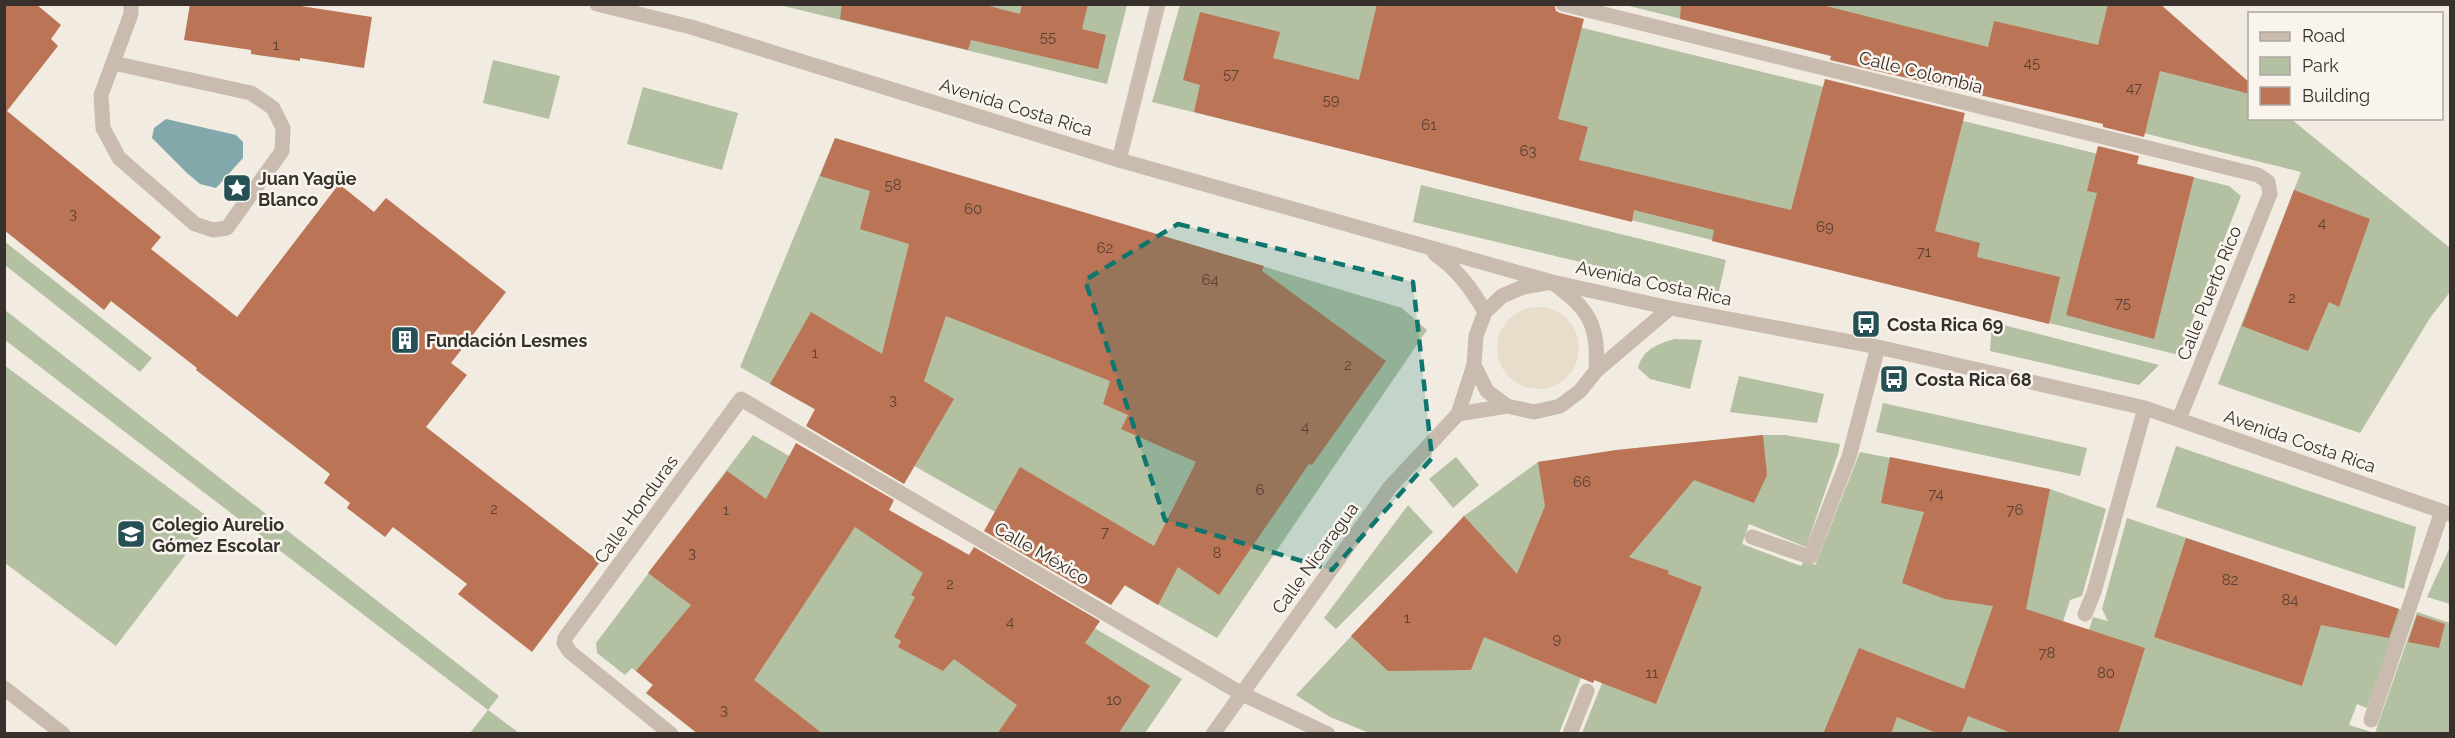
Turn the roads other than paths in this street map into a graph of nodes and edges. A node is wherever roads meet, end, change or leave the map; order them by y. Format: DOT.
graph roads {
  1 [pos="131,4"];
  2 [pos="597,4"];
  3 [pos="1158,4"];
  4 [pos="1563,4"];
  5 [pos="113,63"];
  6 [pos="1119,160"];
  7 [pos="2268,182"];
  8 [pos="1424,246"];
  9 [pos="1552,282"];
  10 [pos="1670,308"];
  11 [pos="1485,312"];
  12 [pos="1878,347"];
  13 [pos="1474,365"];
  14 [pos="1596,371"];
  15 [pos="741,399"];
  16 [pos="1507,406"];
  17 [pos="2145,408"];
  18 [pos="1458,414"];
  19 [pos="2179,419"];
  20 [pos="2446,512"];
  21 [pos="1752,537"];
  22 [pos="2085,614"];
  23 [pos="4,688"];
  24 [pos="1587,691"];
  25 [pos="1242,694"];
  26 [pos="2371,720"];
  27 [pos="63,734"];
  28 [pos="671,734"];
  29 [pos="1213,734"];
  30 [pos="1328,734"];
  31 [pos="1570,734"];
  1 -- 5 [label="street"];
  2 -- 6 [label="street, Avenida Costa Rica"];
  3 -- 6 [label="street"];
  4 -- 7 [label="street, Calle Colombia"];
  5 -- 5 [label="street"];
  6 -- 8 [label="street, Avenida Costa Rica"];
  7 -- 19 [label="street, Calle Puerto Rico"];
  8 -- 9 [label="street, Avenida Costa Rica"];
  8 -- 11 [label="street, Avenida Costa Rica"];
  9 -- 10 [label="street, Avenida Costa Rica"];
  9 -- 11 [label="street"];
  9 -- 14 [label="street"];
  10 -- 12 [label="street, Avenida Costa Rica"];
  10 -- 14 [label="street"];
  11 -- 13 [label="street, Calle Nicaragua"];
  12 -- 17 [label="street, Avenida Costa Rica"];
  12 -- 21 [label="street"];
  13 -- 16 [label="street"];
  13 -- 18 [label="street, Calle Nicaragua"];
  14 -- 16 [label="street"];
  15 -- 25 [label="street, Calle México"];
  15 -- 28 [label="street, Calle Honduras"];
  16 -- 18 [label="street"];
  17 -- 19 [label="street, Avenida Costa Rica"];
  17 -- 22 [label="street"];
  18 -- 25 [label="street, Calle Nicaragua"];
  19 -- 20 [label="street, Avenida Costa Rica"];
  20 -- 26 [label="street, Avenida Costa Rica"];
  23 -- 27 [label="street"];
  24 -- 31 [label="street"];
  25 -- 29 [label="street, Calle Nicaragua"];
  25 -- 30 [label="street, Calle México"];
}
